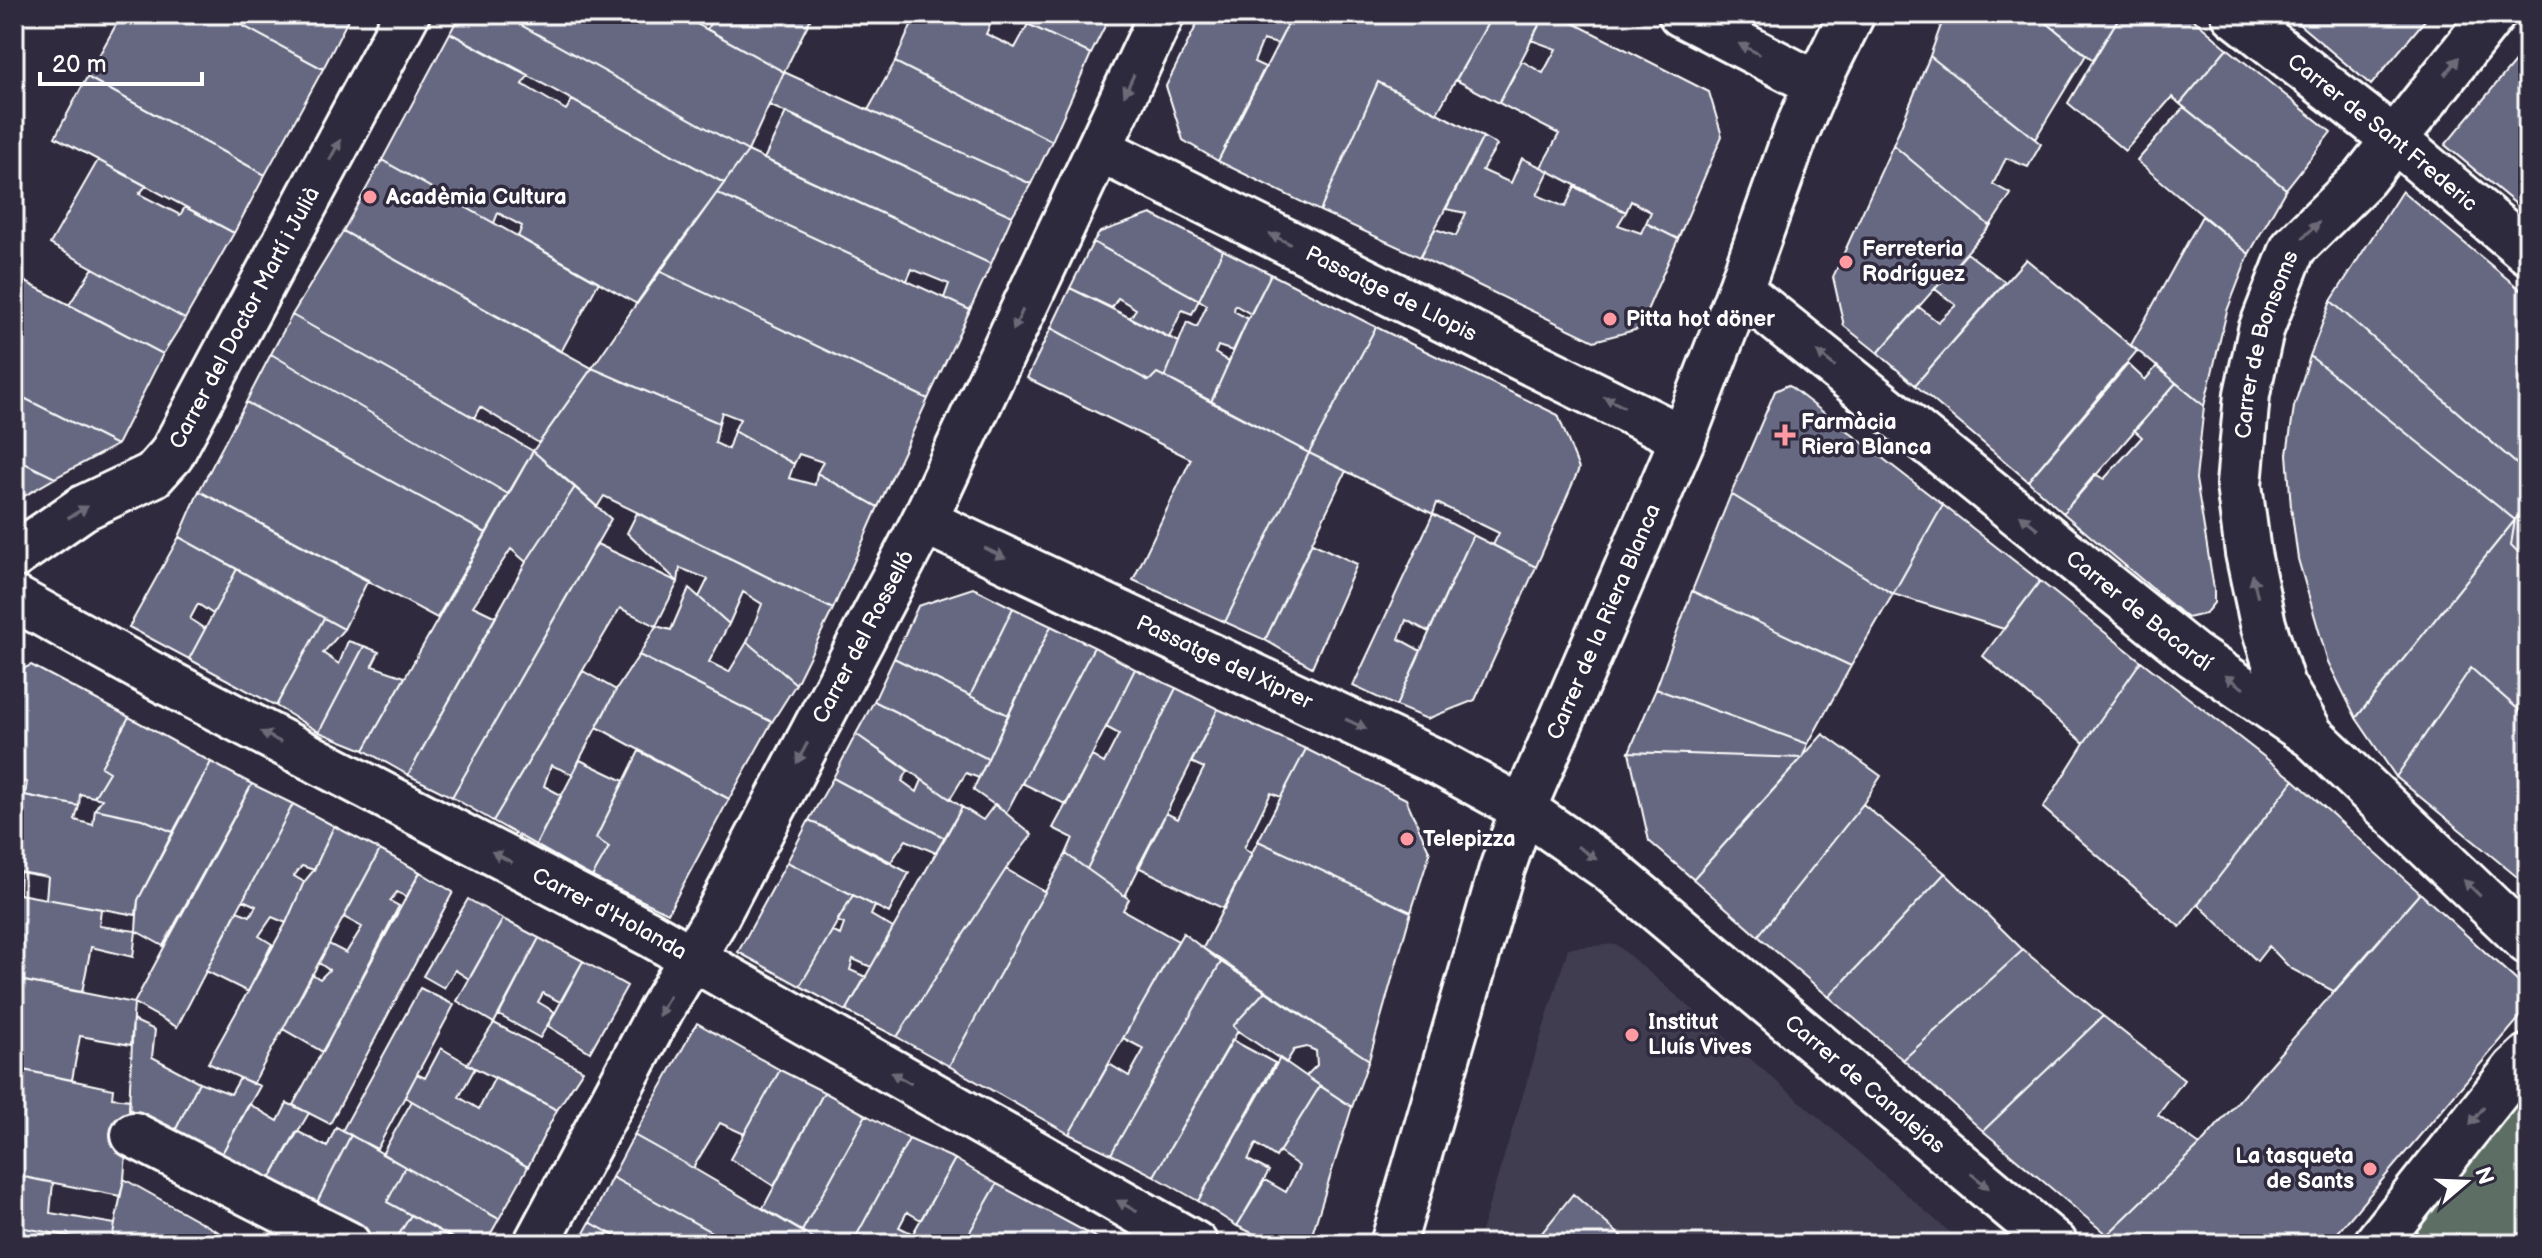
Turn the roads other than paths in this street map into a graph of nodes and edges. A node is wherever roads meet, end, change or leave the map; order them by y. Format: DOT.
graph roads {
  1 [pos="407,14"];
  2 [pos="1162,14"];
  3 [pos="1681,14"];
  4 [pos="1852,14"];
  5 [pos="2234,14"];
  6 [pos="2493,14"];
  7 [pos="1817,84"];
  8 [pos="2395,140"];
  9 [pos="1099,149"];
  10 [pos="2528,252"];
  11 [pos="1740,290"];
  12 [pos="1683,438"];
  13 [pos="924,521"];
  14 [pos="14,556"];
  15 [pos="14,598"];
  16 [pos="2312,736"];
  17 [pos="1523,809"];
  18 [pos="2528,942"];
  19 [pos="691,958"];
  20 [pos="2528,1057"];
  21 [pos="134,1135"];
  22 [pos="348,1244"];
  23 [pos="536,1244"];
  24 [pos="1195,1244"];
  25 [pos="1393,1244"];
  26 [pos="2055,1244"];
  27 [pos="2376,1244"];
  14 -- 1 [label="street, Carrer del Doctor Martí i Julià, one-way"];
  2 -- 9 [label="street, Carrer del Rosselló, one-way"];
  7 -- 3 [label="street, one-way"];
  4 -- 7 [label="street, Carrer de la Riera Blanca"];
  5 -- 8 [label="street, Carrer de Sant Frederic"];
  8 -- 6 [label="street, Carrer de Bonsoms, one-way"];
  7 -- 11 [label="street, Carrer de la Riera Blanca"];
  8 -- 10 [label="street, Carrer de Sant Frederic"];
  16 -- 8 [label="street, Carrer de Bonsoms, one-way"];
  12 -- 9 [label="street, Passatge de Llopis, one-way"];
  9 -- 13 [label="street, Carrer del Rosselló, one-way"];
  11 -- 12 [label="street, Carrer de la Riera Blanca"];
  16 -- 11 [label="street, Carrer de Bacardí, one-way"];
  12 -- 17 [label="street, Carrer de la Riera Blanca"];
  13 -- 17 [label="street, Passatge del Xiprer, one-way"];
  13 -- 19 [label="street, Carrer del Rosselló, one-way"];
  19 -- 15 [label="street, Carrer d'Holanda, one-way"];
  18 -- 16 [label="street, Carrer de Bacardí, one-way"];
  17 -- 25 [label="street, Carrer de la Riera Blanca"];
  17 -- 26 [label="street, Carrer de Canalejas, one-way"];
  19 -- 23 [label="street, Carrer del Rosselló, one-way"];
  24 -- 19 [label="street, Carrer d'Holanda, one-way"];
  20 -- 27 [label="street, one-way"];
  21 -- 22 [label="street"];
}
